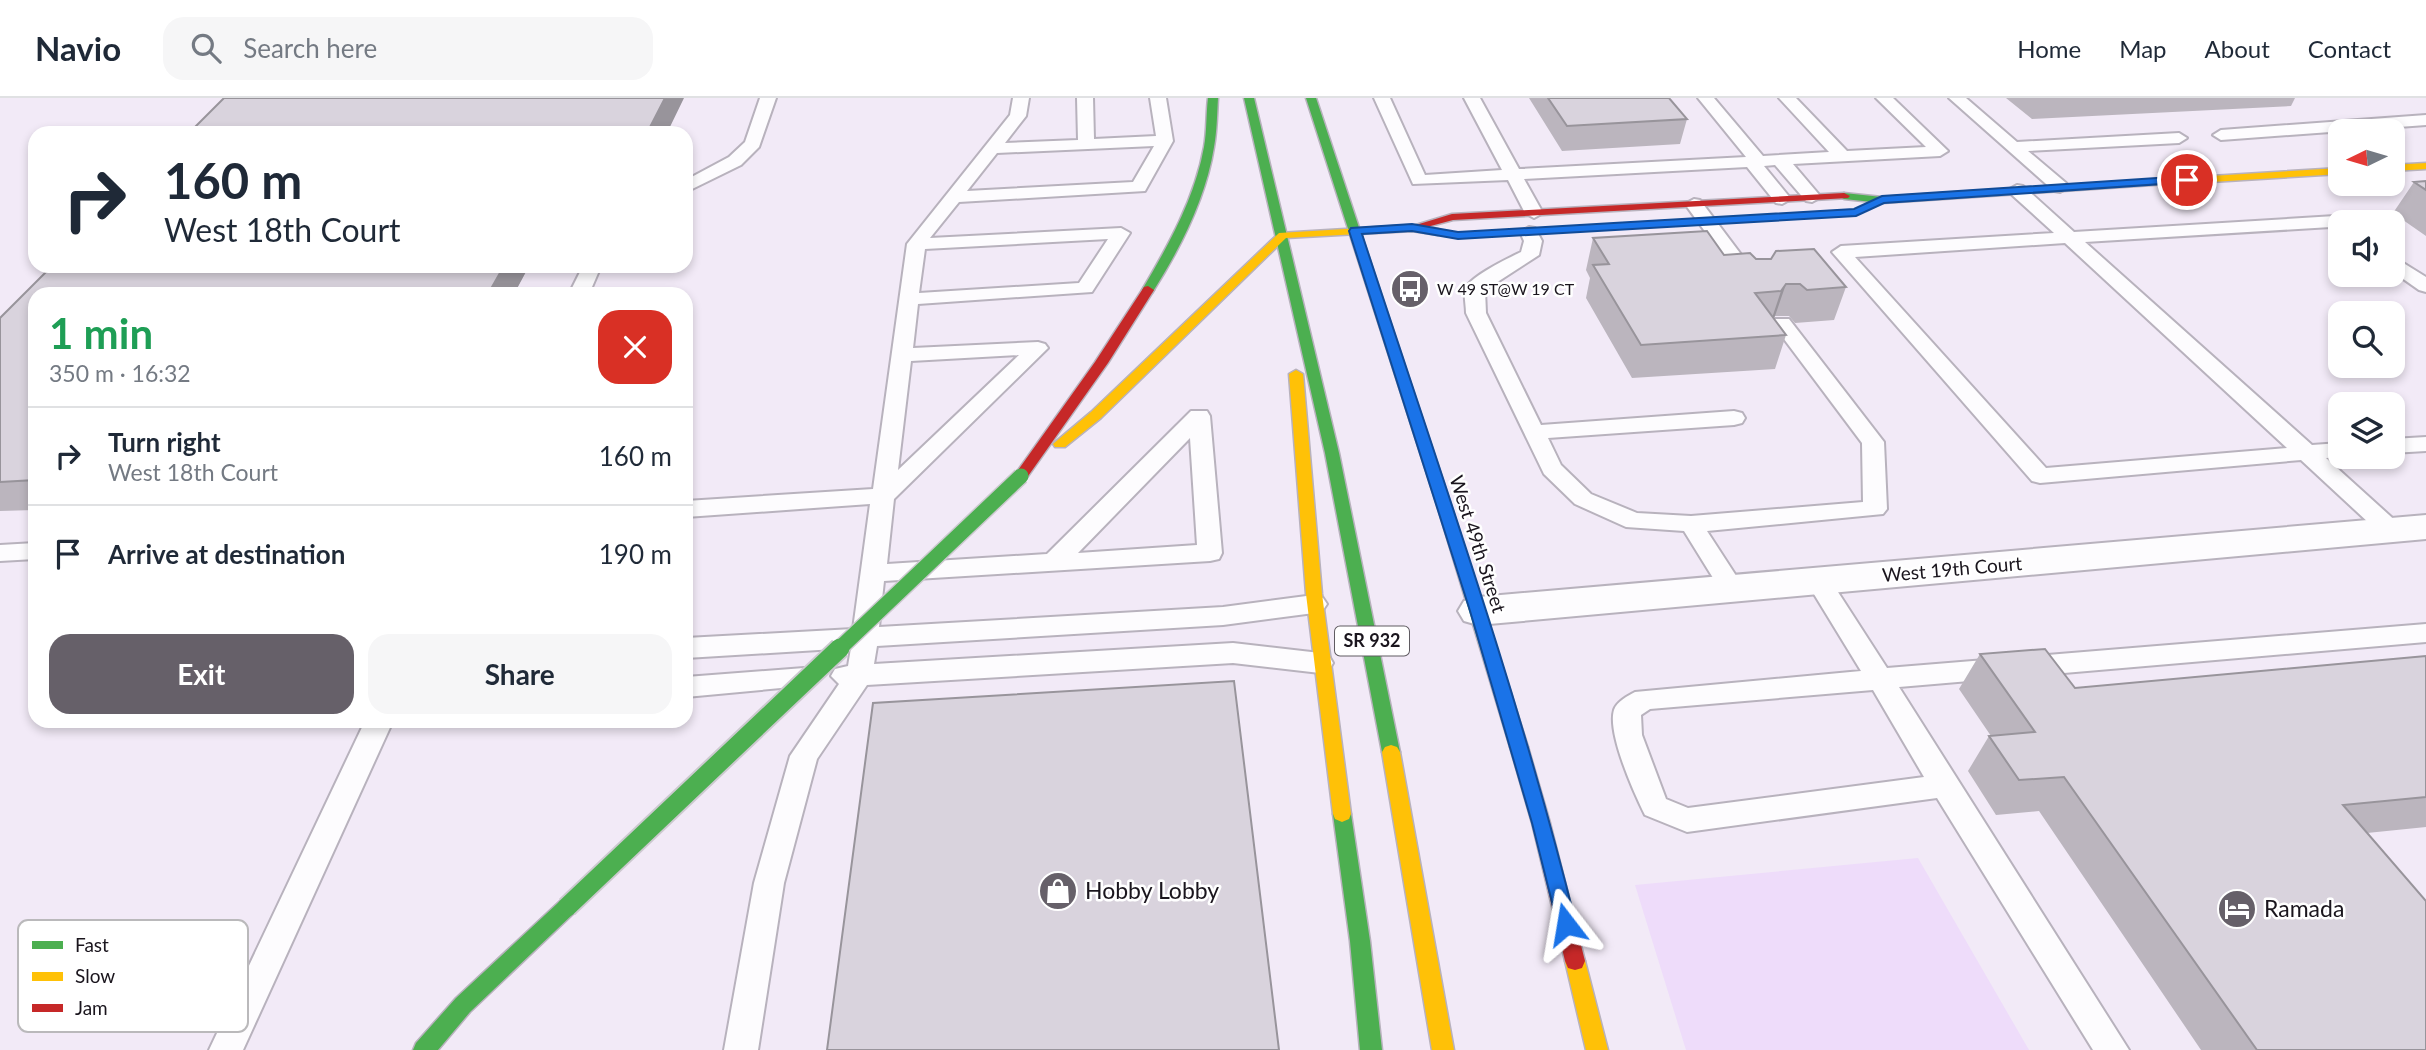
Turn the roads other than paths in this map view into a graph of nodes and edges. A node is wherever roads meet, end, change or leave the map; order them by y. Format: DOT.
graph roads {
  1 [pos="768,98"];
  2 [pos="1021,98"];
  3 [pos="1085,98"];
  4 [pos="1158,98"];
  5 [pos="1213,98"];
  6 [pos="1249,98"];
  7 [pos="1311,98"];
  8 [pos="1382,98"];
  9 [pos="1472,98"];
  10 [pos="1706,98"];
  11 [pos="1787,98"];
  12 [pos="1884,98"];
  13 [pos="1957,98"];
  14 [pos="2426,120"];
  15 [pos="2221,135"];
  16 [pos="2179,138"];
  17 [pos="1165,141"];
  18 [pos="1086,144"];
  19 [pos="2013,147"];
  20 [pos="993,148"];
  21 [pos="1842,156"];
  22 [pos="1779,159"];
  23 [pos="1754,160"];
  24 [pos="2426,166"];
  25 [pos="2405,167"];
  26 [pos="2328,172"];
  27 [pos="1513,174"];
  28 [pos="693,183"];
  29 [pos="2060,187"];
  30 [pos="2017,190"];
  31 [pos="954,197"];
  32 [pos="1812,197"];
  33 [pos="1782,199"];
  34 [pos="1882,200"];
  35 [pos="1842,213"];
  36 [pos="1704,217"];
  37 [pos="2328,221"];
  38 [pos="1530,227"];
  39 [pos="1412,228"];
  40 [pos="1355,231"];
  41 [pos="1283,235"];
  42 [pos="1458,236"];
  43 [pos="2068,236"];
  44 [pos="916,244"];
  45 [pos="2405,271"];
  46 [pos="1753,285"];
  47 [pos="2426,286"];
  48 [pos="908,299"];
  49 [pos="1782,323"];
  50 [pos="1305,330"];
  51 [pos="901,355"];
  52 [pos="1734,418"];
  53 [pos="1533,432"];
  54 [pos="2426,444"];
  55 [pos="2405,445"];
  56 [pos="2328,451"];
  57 [pos="2306,453"];
  58 [pos="1021,476"];
  59 [pos="884,496"];
  60 [pos="693,509"];
  61 [pos="1691,524"];
  62 [pos="2408,529"];
  63 [pos="28,551"];
  64 [pos="0,553"];
  65 [pos="1053,562"];
  66 [pos="873,573"];
  67 [pos="1818,581"];
  68 [pos="1732,588"];
  69 [pos="1314,604"];
  70 [pos="1478,611"];
  71 [pos="2426,633"];
  72 [pos="865,638"];
  73 [pos="693,649"];
  74 [pos="1320,663"];
  75 [pos="860,674"];
  76 [pos="1880,679"];
  77 [pos="693,686"];
  78 [pos="376,728"];
  79 [pos="1944,786"];
  80 [pos="248,1003"];
  81 [pos="234,1032"];
  82 [pos="226,1050"];
  83 [pos="424,1050"];
  84 [pos="741,1050"];
  85 [pos="1371,1050"];
  86 [pos="1443,1050"];
  87 [pos="1597,1050"];
  88 [pos="2112,1050"];
  1 -- 28 [label="lane"];
  2 -- 20 [label="lane"];
  3 -- 18 [label="lane"];
  4 -- 17 [label="lane"];
  5 -- 58 [label="main road"];
  6 -- 41 [label="main road, SR 932"];
  7 -- 40 [label="main road, West 49th Street"];
  8 -- 27 [label="lane"];
  9 -- 27 [label="lane"];
  10 -- 23 [label="lane"];
  11 -- 21 [label="lane"];
  12 -- 21 [label="lane"];
  13 -- 19 [label="lane"];
  14 -- 15 [label="lane"];
  16 -- 19 [label="lane"];
  17 -- 18 [label="lane"];
  17 -- 31 [label="lane"];
  18 -- 20 [label="lane"];
  19 -- 29 [label="lane"];
  20 -- 31 [label="lane"];
  21 -- 22 [label="lane"];
  22 -- 23 [label="lane"];
  22 -- 32 [label="lane"];
  23 -- 27 [label="lane"];
  23 -- 33 [label="lane"];
  24 -- 25 [label="main road"];
  26 -- 29 [label="main road"];
  27 -- 38 [label="lane"];
  29 -- 30 [label="main road"];
  30 -- 34 [label="main road"];
  30 -- 43 [label="lane"];
  31 -- 44 [label="lane"];
  32 -- 33 [label="main road"];
  32 -- 34 [label="main road"];
  33 -- 36 [label="main road"];
  34 -- 35 [label="main road"];
  36 -- 38 [label="main road"];
  36 -- 46 [label="lane"];
  37 -- 43 [label="lane"];
  38 -- 39 [label="main road"];
  38 -- 53 [label="lane"];
  39 -- 40 [label="main road"];
  39 -- 42 [label="main road"];
  40 -- 41 [label="main road"];
  40 -- 70 [label="main road, West 49th Street"];
  41 -- 50 [label="main road, SR 932"];
  41 -- 58 [label="main road"];
  43 -- 57 [label="lane"];
  43 -- 57 [label="lane"];
  44 -- 48 [label="lane"];
  44 -- 48 [label="lane"];
  45 -- 47 [label="lane"];
  48 -- 51 [label="lane"];
  49 -- 61 [label="lane"];
  50 -- 69 [label="main road"];
  50 -- 86 [label="main road, SR 932"];
  51 -- 59 [label="lane"];
  51 -- 59 [label="lane"];
  52 -- 53 [label="lane"];
  53 -- 61 [label="lane"];
  54 -- 55 [label="lane"];
  56 -- 57 [label="lane"];
  57 -- 62 [label="lane"];
  58 -- 83 [label="main road, bridge"];
  59 -- 60 [label="lane"];
  59 -- 66 [label="lane"];
  61 -- 68 [label="lane"];
  62 -- 67 [label="street, West 19th Court"];
  63 -- 64 [label="lane"];
  65 -- 65 [label="lane"];
  65 -- 66 [label="lane"];
  66 -- 72 [label="lane"];
  67 -- 68 [label="street, West 19th Court"];
  67 -- 76 [label="lane"];
  68 -- 70 [label="street, West 19th Court"];
  69 -- 72 [label="lane"];
  69 -- 74 [label="main road"];
  70 -- 87 [label="main road, West 49th Street"];
  71 -- 76 [label="lane"];
  72 -- 73 [label="lane"];
  72 -- 75 [label="lane"];
  74 -- 75 [label="lane"];
  74 -- 85 [label="main road"];
  75 -- 77 [label="lane"];
  75 -- 84 [label="lane"];
  76 -- 79 [label="lane"];
  76 -- 79 [label="lane"];
  78 -- 80 [label="lane"];
  79 -- 88 [label="lane"];
  81 -- 82 [label="lane"];
}
